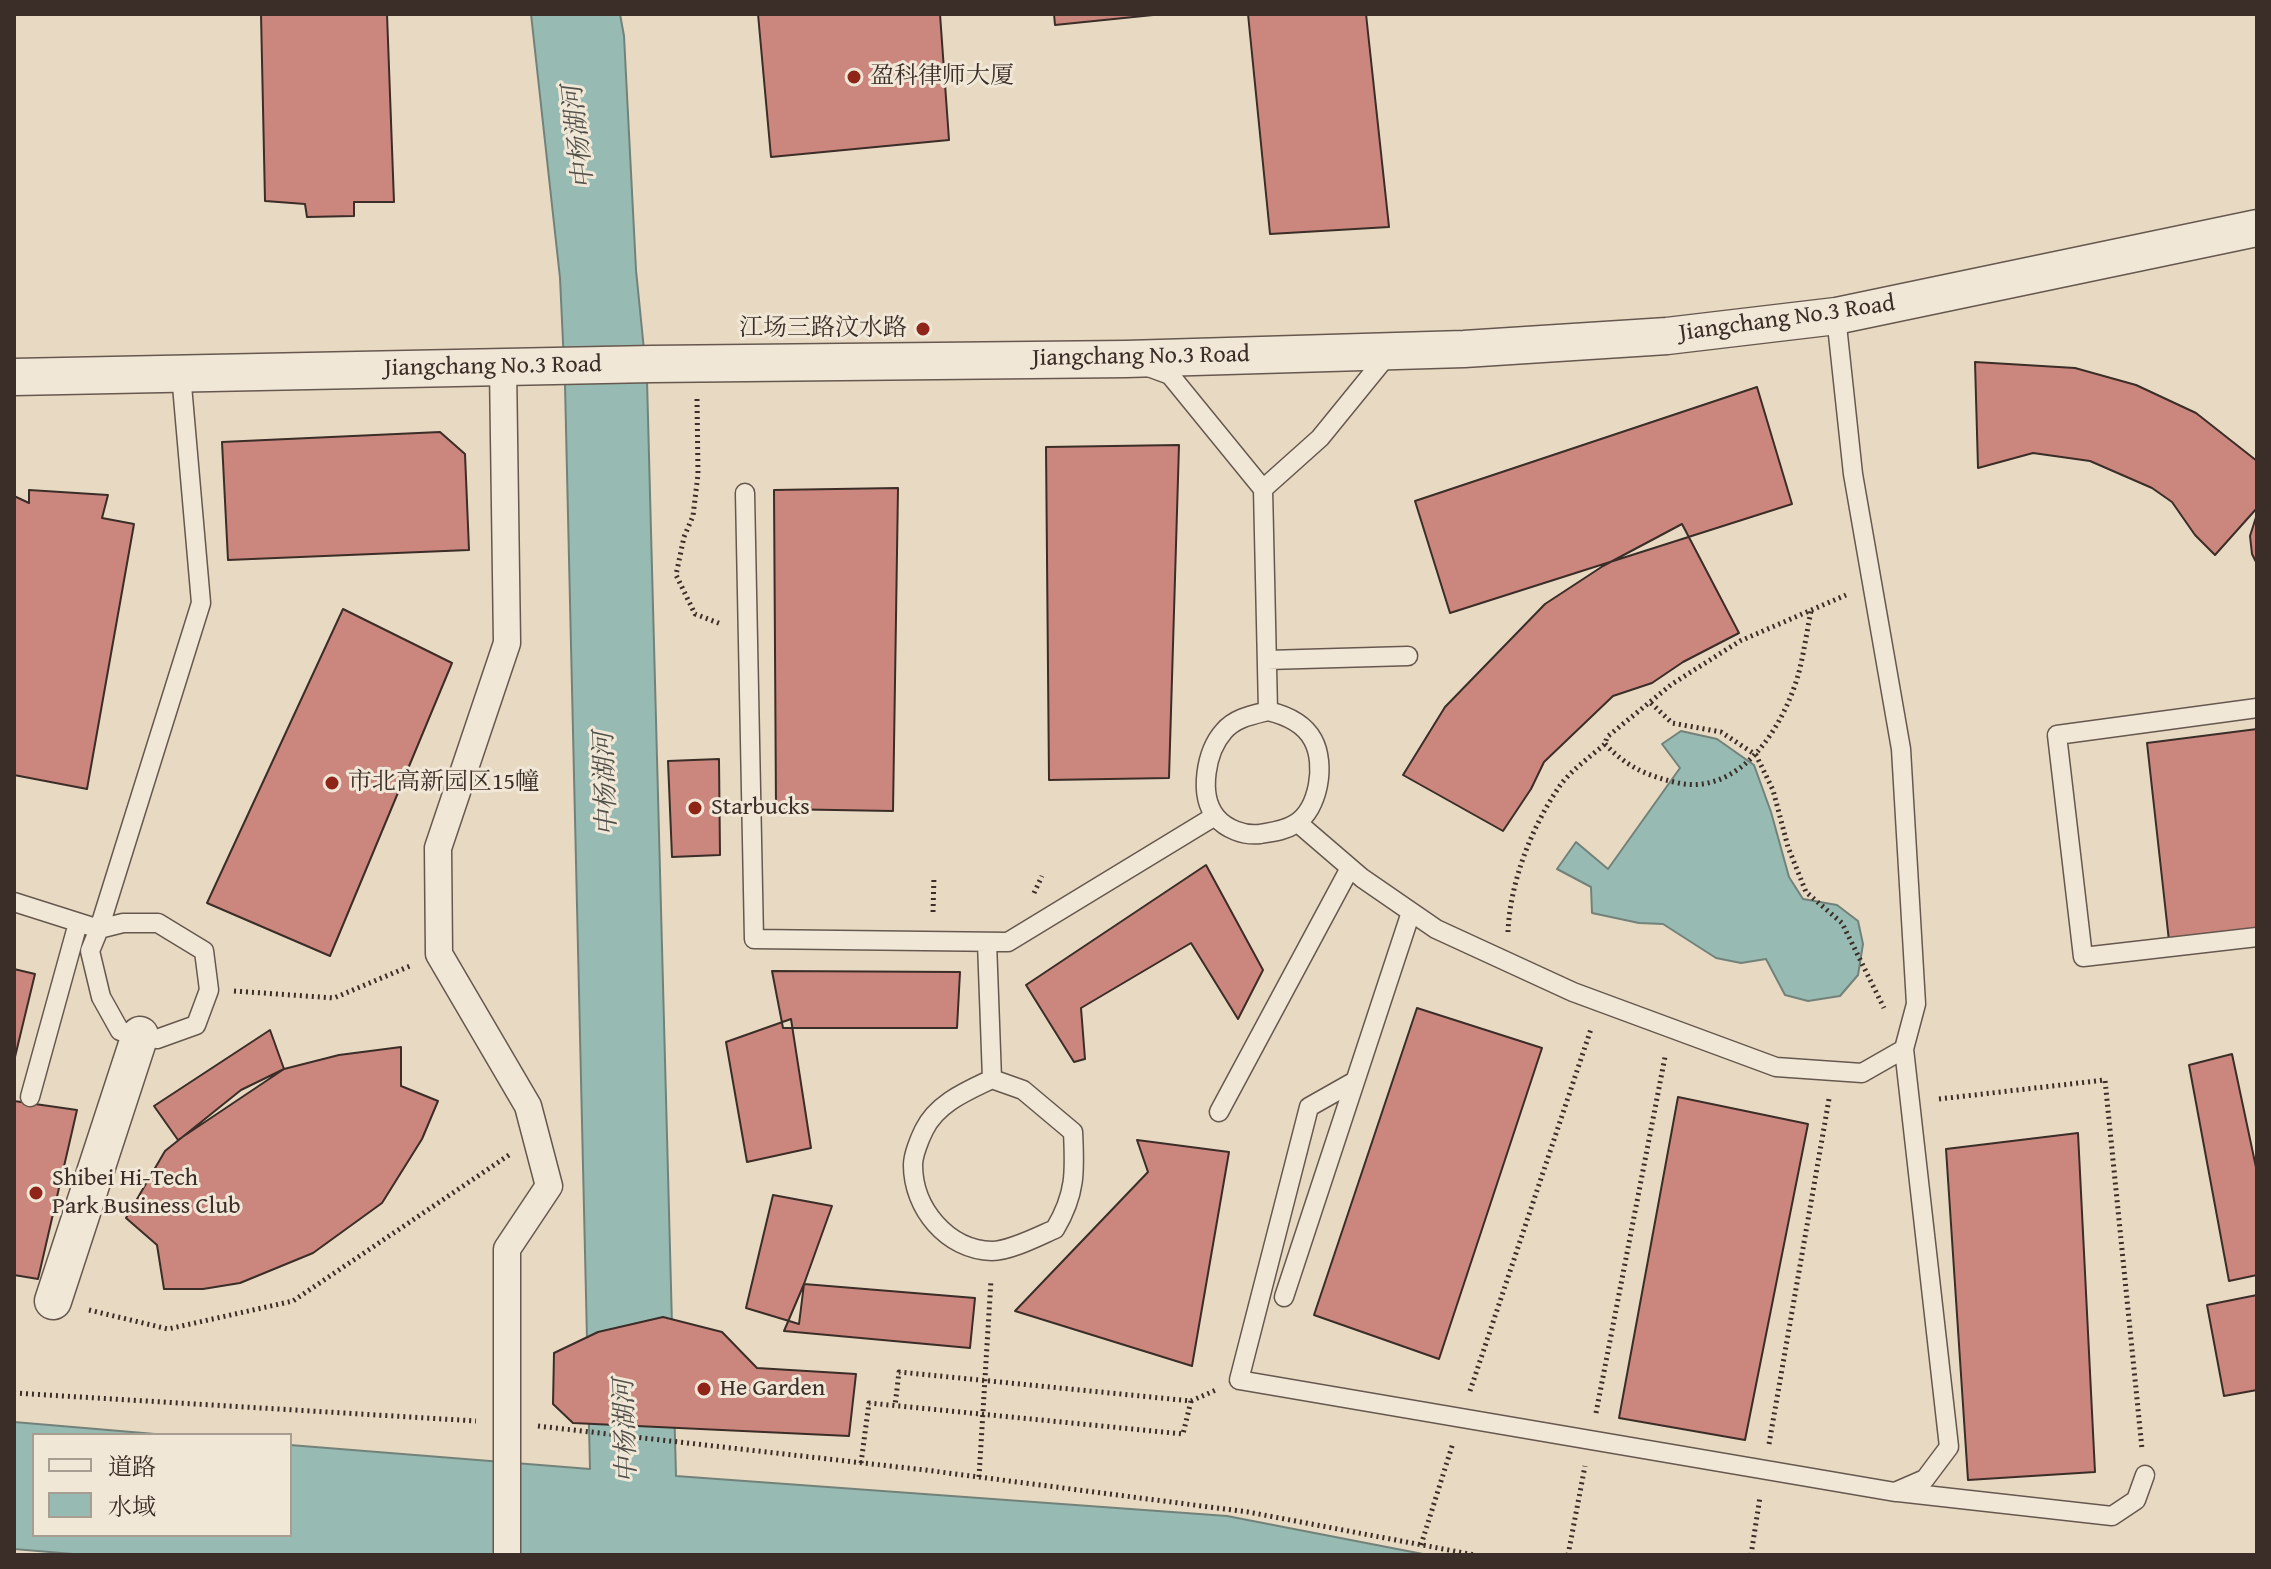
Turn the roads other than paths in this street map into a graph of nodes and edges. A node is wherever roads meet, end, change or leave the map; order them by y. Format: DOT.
graph roads {
  1 [pos="2257,228"];
  2 [pos="1836,316"];
  3 [pos="1392,351"];
  4 [pos="1126,359"];
  5 [pos="519,367"];
  6 [pos="181,374"];
  7 [pos="14,377"];
  8 [pos="1263,489"];
  9 [pos="745,493"];
  10 [pos="1408,656"];
  11 [pos="1267,660"];
  12 [pos="2257,708"];
  13 [pos="1268,711"];
  14 [pos="1215,816"];
  15 [pos="1298,823"];
  16 [pos="1350,868"];
  17 [pos="14,902"];
  18 [pos="1411,912"];
  19 [pos="78,923"];
  20 [pos="99,929"];
  21 [pos="2257,937"];
  22 [pos="987,942"];
  23 [pos="140,1035"];
  24 [pos="1904,1049"];
  25 [pos="992,1079"];
  26 [pos="1355,1081"];
  27 [pos="30,1097"];
  28 [pos="1219,1112"];
  29 [pos="1284,1297"];
  30 [pos="53,1301"];
  31 [pos="2145,1475"];
  32 [pos="1895,1492"];
  33 [pos="507,1555"];
  1 -- 2 [label="street, Jiangchang No.3 Road"];
  2 -- 3 [label="street, Jiangchang No.3 Road"];
  2 -- 24 [label="lane"];
  3 -- 4 [label="street, Jiangchang No.3 Road"];
  3 -- 8 [label="lane"];
  4 -- 5 [label="street, Jiangchang No.3 Road"];
  4 -- 8 [label="lane"];
  5 -- 6 [label="street, Jiangchang No.3 Road"];
  5 -- 33 [label="street"];
  6 -- 7 [label="street, Jiangchang No.3 Road"];
  6 -- 20 [label="lane"];
  8 -- 11 [label="lane"];
  9 -- 22 [label="lane"];
  10 -- 11 [label="lane"];
  11 -- 13 [label="lane"];
  12 -- 21 [label="lane"];
  13 -- 14 [label="lane"];
  13 -- 15 [label="lane"];
  14 -- 15 [label="lane"];
  14 -- 22 [label="lane"];
  15 -- 16 [label="lane"];
  16 -- 18 [label="lane"];
  16 -- 28 [label="lane"];
  17 -- 19 [label="lane"];
  18 -- 24 [label="lane"];
  18 -- 26 [label="lane"];
  19 -- 20 [label="lane"];
  19 -- 27 [label="lane"];
  20 -- 23 [label="lane"];
  20 -- 23 [label="lane"];
  22 -- 25 [label="lane"];
  23 -- 30 [label="street"];
  24 -- 32 [label="lane"];
  25 -- 25 [label="lane"];
  26 -- 29 [label="lane"];
  26 -- 32 [label="lane"];
  31 -- 32 [label="lane"];
}
